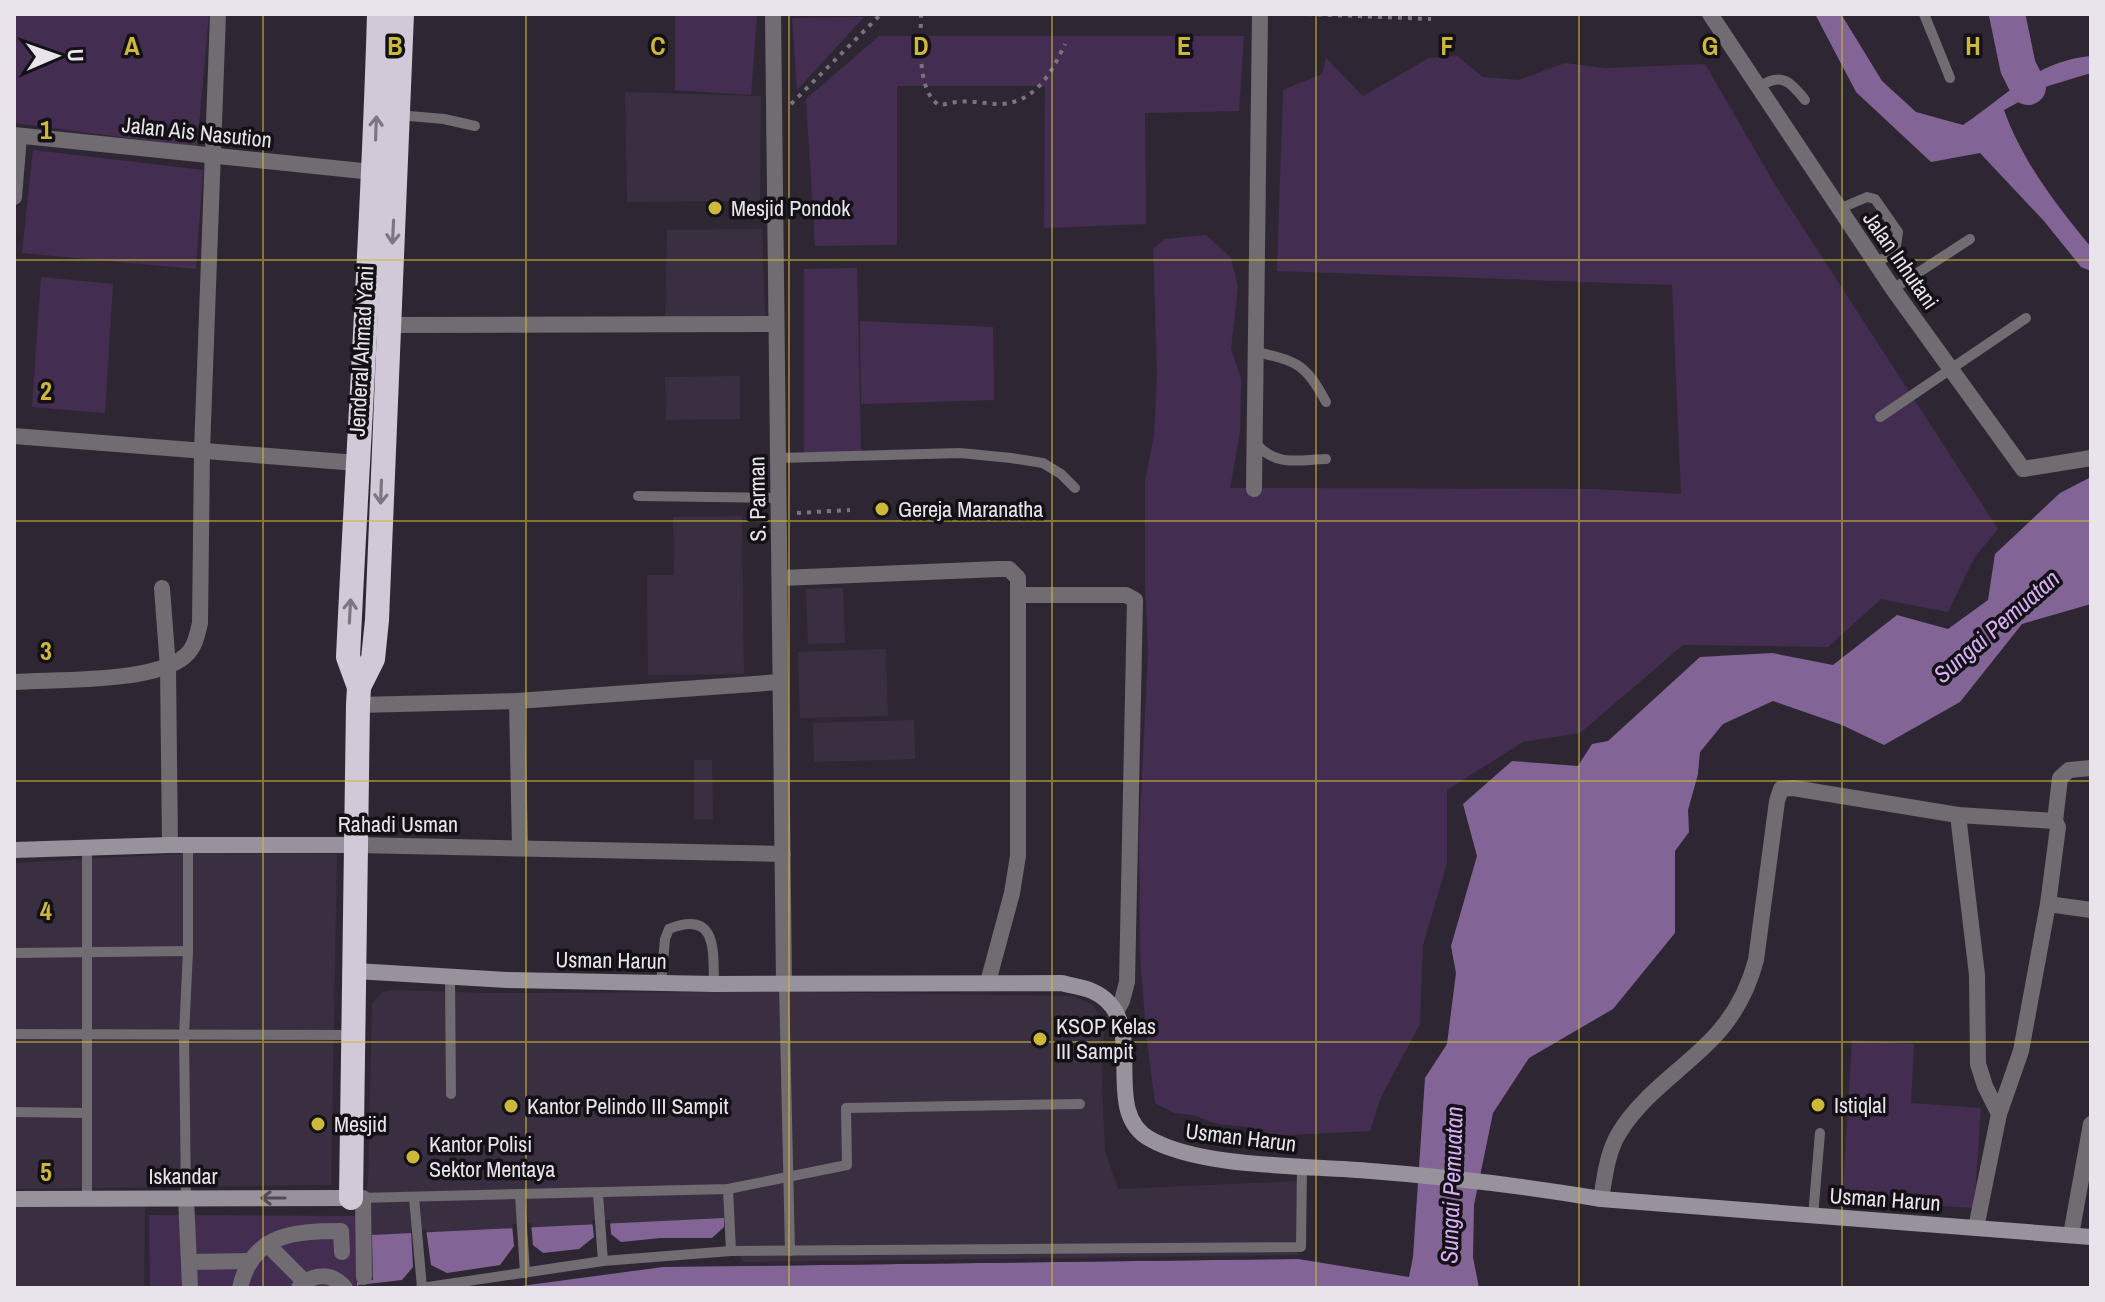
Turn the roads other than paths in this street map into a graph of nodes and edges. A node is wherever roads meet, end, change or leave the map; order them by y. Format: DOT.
graph roads {
  1 [pos="218,14"];
  2 [pos="379,14"];
  3 [pos="402,14"];
  4 [pos="773,14"];
  5 [pos="1260,14"];
  6 [pos="1710,14"];
  7 [pos="1924,14"];
  8 [pos="1950,78"];
  9 [pos="1759,87"];
  10 [pos="1805,100"];
  11 [pos="398,115"];
  12 [pos="475,126"];
  13 [pos="17,135"];
  14 [pos="212,157"];
  15 [pos="385,173"];
  16 [pos="14,197"];
  17 [pos="1839,209"];
  18 [pos="1970,239"];
  19 [pos="1876,262"];
  20 [pos="1893,289"];
  21 [pos="2026,318"];
  22 [pos="776,324"];
  23 [pos="388,325"];
  24 [pos="1256,352"];
  25 [pos="1951,367"];
  26 [pos="1326,402"];
  27 [pos="1880,417"];
  28 [pos="14,436"];
  29 [pos="1255,443"];
  30 [pos="202,451"];
  31 [pos="779,458"];
  32 [pos="2091,458"];
  33 [pos="1326,459"];
  34 [pos="357,463"];
  35 [pos="1075,488"];
  36 [pos="1254,489"];
  37 [pos="638,496"];
  38 [pos="779,498"];
  39 [pos="781,578"];
  40 [pos="162,588"];
  41 [pos="1019,595"];
  42 [pos="168,668"];
  43 [pos="14,682"];
  44 [pos="780,682"];
  45 [pos="359,696"];
  46 [pos="517,701"];
  47 [pos="2091,768"];
  48 [pos="1958,815"];
  49 [pos="2055,821"];
  50 [pos="170,845"];
  51 [pos="188,845"];
  52 [pos="356,845"];
  53 [pos="520,847"];
  54 [pos="87,848"];
  55 [pos="14,850"];
  56 [pos="783,854"];
  57 [pos="2048,904"];
  58 [pos="2091,910"];
  59 [pos="188,951"];
  60 [pos="87,952"];
  61 [pos="14,953"];
  62 [pos="355,971"];
  63 [pos="450,977"];
  64 [pos="988,982"];
  65 [pos="661,983"];
  66 [pos="714,984"];
  67 [pos="784,984"];
  68 [pos="1116,1012"];
  69 [pos="14,1034"];
  70 [pos="87,1035"];
  71 [pos="184,1035"];
  72 [pos="354,1035"];
  73 [pos="451,1094"];
  74 [pos="1080,1104"];
  75 [pos="14,1112"];
  76 [pos="87,1113"];
  77 [pos="1999,1114"];
  78 [pos="2091,1124"];
  79 [pos="1820,1133"];
  80 [pos="1302,1166"];
  81 [pos="789,1177"];
  82 [pos="728,1189"];
  83 [pos="598,1194"];
  84 [pos="520,1195"];
  85 [pos="414,1197"];
  86 [pos="87,1198"];
  87 [pos="186,1198"];
  88 [pos="357,1198"];
  89 [pos="14,1199"];
  90 [pos="1601,1199"];
  91 [pos="1813,1216"];
  92 [pos="1976,1228"];
  93 [pos="2071,1235"];
  94 [pos="2091,1237"];
  95 [pos="267,1244"];
  96 [pos="731,1251"];
  97 [pos="790,1251"];
  98 [pos="342,1252"];
  99 [pos="251,1261"];
  100 [pos="603,1261"];
  101 [pos="189,1262"];
  102 [pos="525,1273"];
  103 [pos="365,1283"];
  104 [pos="302,1285"];
  105 [pos="187,1287"];
  106 [pos="240,1288"];
  107 [pos="345,1288"];
  108 [pos="422,1288"];
  1 -- 14 [label="street"];
  15 -- 2 [label="highway, Jenderal Ahmad Yani, one-way"];
  3 -- 11 [label="highway, Jenderal Ahmad Yani"];
  4 -- 22 [label="street, S. Parman"];
  5 -- 24 [label="street"];
  6 -- 9 [label="street, Jalan Inhutani"];
  7 -- 8 [label="lane"];
  9 -- 10 [label="lane"];
  9 -- 17 [label="street, Jalan Inhutani"];
  11 -- 12 [label="lane"];
  11 -- 15 [label="highway, Jenderal Ahmad Yani"];
  13 -- 14 [label="street, Jalan Ais Nasution"];
  13 -- 16 [label="street"];
  14 -- 15 [label="street, Jalan Ais Nasution"];
  14 -- 30 [label="street"];
  15 -- 23 [label="highway, Jenderal Ahmad Yani, one-way"];
  15 -- 34 [label="highway, Jenderal Ahmad Yani"];
  17 -- 19 [label="street, Jalan Inhutani"];
  17 -- 19 [label="lane"];
  18 -- 20 [label="lane"];
  19 -- 20 [label="street, Jalan Inhutani"];
  20 -- 25 [label="street, Jalan Inhutani"];
  21 -- 25 [label="lane"];
  22 -- 23 [label="street"];
  22 -- 31 [label="street, S. Parman"];
  23 -- 45 [label="highway, Jenderal Ahmad Yani, one-way"];
  24 -- 26 [label="lane"];
  24 -- 29 [label="street"];
  25 -- 27 [label="lane"];
  25 -- 32 [label="street, Jalan Inhutani"];
  28 -- 30 [label="street"];
  29 -- 33 [label="lane"];
  29 -- 36 [label="street"];
  30 -- 34 [label="street"];
  30 -- 42 [label="street"];
  31 -- 35 [label="lane"];
  31 -- 38 [label="street, S. Parman"];
  45 -- 34 [label="highway, Jenderal Ahmad Yani, one-way"];
  37 -- 38 [label="lane"];
  38 -- 39 [label="street, S. Parman"];
  39 -- 41 [label="street"];
  39 -- 44 [label="street, S. Parman"];
  40 -- 42 [label="street"];
  41 -- 64 [label="street"];
  41 -- 68 [label="street"];
  42 -- 43 [label="street"];
  42 -- 50 [label="street"];
  44 -- 46 [label="street"];
  44 -- 56 [label="street, S. Parman"];
  45 -- 46 [label="street"];
  45 -- 52 [label="highway, Jenderal Ahmad Yani"];
  46 -- 53 [label="street"];
  47 -- 49 [label="street"];
  48 -- 49 [label="street"];
  48 -- 77 [label="street"];
  48 -- 90 [label="street"];
  49 -- 57 [label="street"];
  50 -- 51 [label="street, Rahadi Usman"];
  50 -- 54 [label="street, Rahadi Usman"];
  51 -- 52 [label="street, Rahadi Usman"];
  51 -- 59 [label="lane"];
  52 -- 53 [label="street, Rahadi Usman"];
  52 -- 62 [label="highway, Jenderal Ahmad Yani"];
  53 -- 56 [label="street, Rahadi Usman"];
  54 -- 55 [label="street, Rahadi Usman"];
  54 -- 60 [label="lane"];
  56 -- 67 [label="street, S. Parman"];
  57 -- 58 [label="street"];
  57 -- 77 [label="street"];
  59 -- 60 [label="lane"];
  59 -- 71 [label="lane"];
  60 -- 61 [label="lane"];
  60 -- 70 [label="lane"];
  62 -- 63 [label="street, Usman Harun"];
  62 -- 72 [label="highway, Jenderal Ahmad Yani"];
  63 -- 65 [label="street, Usman Harun"];
  63 -- 73 [label="lane"];
  64 -- 67 [label="street, Usman Harun"];
  64 -- 68 [label="street, Usman Harun"];
  65 -- 66 [label="street, Usman Harun"];
  65 -- 66 [label="lane"];
  66 -- 67 [label="street, Usman Harun"];
  67 -- 81 [label="lane"];
  68 -- 80 [label="street, Usman Harun"];
  69 -- 70 [label="lane"];
  70 -- 71 [label="lane"];
  70 -- 76 [label="lane"];
  71 -- 72 [label="lane"];
  71 -- 87 [label="lane"];
  72 -- 88 [label="highway, Jenderal Ahmad Yani"];
  74 -- 81 [label="lane"];
  75 -- 76 [label="lane"];
  76 -- 86 [label="lane"];
  77 -- 92 [label="street"];
  78 -- 93 [label="street"];
  79 -- 91 [label="lane"];
  80 -- 90 [label="street, Usman Harun"];
  80 -- 97 [label="lane"];
  81 -- 82 [label="lane"];
  81 -- 97 [label="lane"];
  82 -- 83 [label="lane"];
  82 -- 96 [label="lane"];
  83 -- 84 [label="lane"];
  83 -- 100 [label="lane"];
  84 -- 85 [label="lane"];
  84 -- 102 [label="lane"];
  85 -- 88 [label="lane"];
  85 -- 108 [label="lane"];
  86 -- 87 [label="street, Iskandar"];
  86 -- 89 [label="street, Iskandar"];
  88 -- 87 [label="street, Iskandar, one-way"];
  87 -- 101 [label="street"];
  88 -- 103 [label="street"];
  90 -- 91 [label="street, Usman Harun"];
  91 -- 92 [label="street, Usman Harun"];
  92 -- 93 [label="street, Usman Harun"];
  93 -- 94 [label="street, Usman Harun"];
  95 -- 98 [label="street"];
  95 -- 99 [label="street"];
  95 -- 104 [label="street"];
  96 -- 97 [label="lane"];
  96 -- 100 [label="lane"];
  99 -- 101 [label="street"];
  99 -- 106 [label="street"];
  100 -- 102 [label="lane"];
  101 -- 105 [label="street"];
  102 -- 108 [label="lane"];
  104 -- 107 [label="street"];
}
